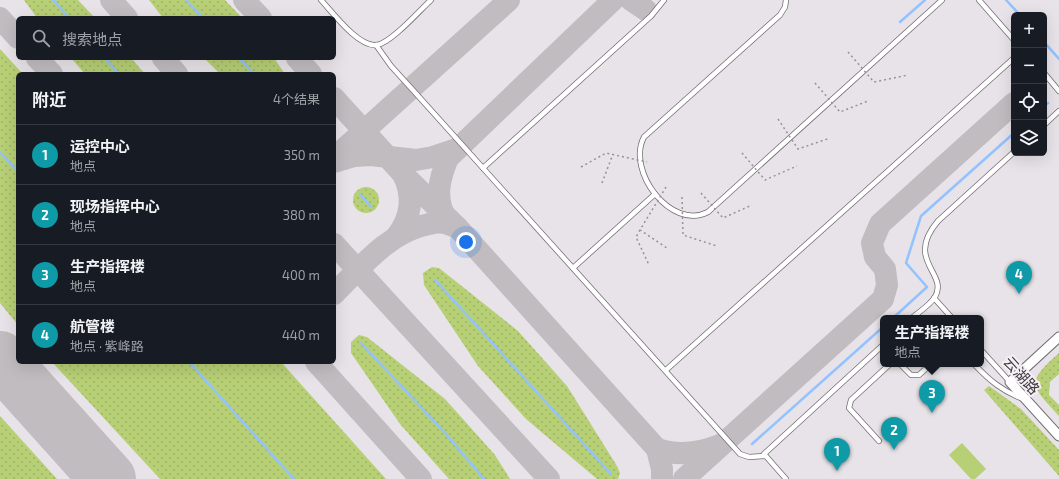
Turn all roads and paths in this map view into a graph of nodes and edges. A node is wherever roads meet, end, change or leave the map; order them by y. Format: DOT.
graph roads {
  1 [pos="322,0"];
  2 [pos="431,0"];
  3 [pos="664,0"];
  4 [pos="786,0"];
  5 [pos="942,0"];
  6 [pos="979,0"];
  7 [pos="1011,37"];
  8 [pos="376,45"];
  9 [pos="848,52"];
  10 [pos="1011,61"];
  11 [pos="908,76"];
  12 [pos="1047,77"];
  13 [pos="815,83"];
  14 [pos="1059,91"];
  15 [pos="868,101"];
  16 [pos="1059,111"];
  17 [pos="778,118"];
  18 [pos="1047,121"];
  19 [pos="830,138"];
  20 [pos="742,153"];
  21 [pos="614,154"];
  22 [pos="1011,155"];
  23 [pos="647,162"];
  24 [pos="797,166"];
  25 [pos="581,167"];
  26 [pos="483,168"];
  27 [pos="602,183"];
  28 [pos="666,187"];
  29 [pos="701,192"];
  30 [pos="655,194"];
  31 [pos="682,197"];
  32 [pos="752,205"];
  33 [pos="640,230"];
  34 [pos="717,246"];
  35 [pos="667,248"];
  36 [pos="649,265"];
  37 [pos="573,268"];
  38 [pos="934,298"];
  39 [pos="915,315"];
  40 [pos="949,315"];
  41 [pos="1059,337"];
  42 [pos="880,348"];
  43 [pos="984,353"];
  44 [pos="887,367"];
  45 [pos="903,367"];
  46 [pos="928,367"];
  47 [pos="977,367"];
  48 [pos="666,370"];
  49 [pos="1010,382"];
  50 [pos="1027,400"];
  51 [pos="1059,436"];
  52 [pos="879,441"];
  53 [pos="765,456"];
  54 [pos="786,479"];
  1 -- 8 [label="lane"];
  2 -- 8 [label="lane"];
  3 -- 26 [label="lane"];
  4 -- 30 [label="lane"];
  5 -- 30 [label="lane"];
  6 -- 7 [label="lane"];
  8 -- 26 [label="lane"];
  9 -- 11 [label="path, bridge"];
  10 -- 48 [label="lane"];
  12 -- 14 [label="lane"];
  13 -- 15 [label="path, bridge"];
  16 -- 18 [label="lane"];
  17 -- 19 [label="path, bridge"];
  20 -- 24 [label="path, bridge"];
  21 -- 23 [label="path, bridge"];
  21 -- 25 [label="path, bridge"];
  21 -- 27 [label="path"];
  22 -- 38 [label="lane"];
  26 -- 37 [label="lane"];
  28 -- 33 [label="path, bridge"];
  29 -- 32 [label="path, bridge"];
  30 -- 37 [label="lane"];
  31 -- 34 [label="path, bridge"];
  33 -- 35 [label="path, bridge"];
  33 -- 36 [label="path"];
  37 -- 48 [label="lane"];
  38 -- 39 [label="lane"];
  38 -- 40 [label="lane"];
  41 -- 49 [label="street"];
  42 -- 53 [label="lane"];
  43 -- 49 [label="lane, 云湖路"];
  44 -- 52 [label="lane"];
  45 -- 46 [label="lane"];
  47 -- 50 [label="lane"];
  48 -- 53 [label="lane"];
  49 -- 50 [label="street, 云湖路"];
  50 -- 51 [label="street, 云湖路"];
  53 -- 54 [label="lane"];
}
